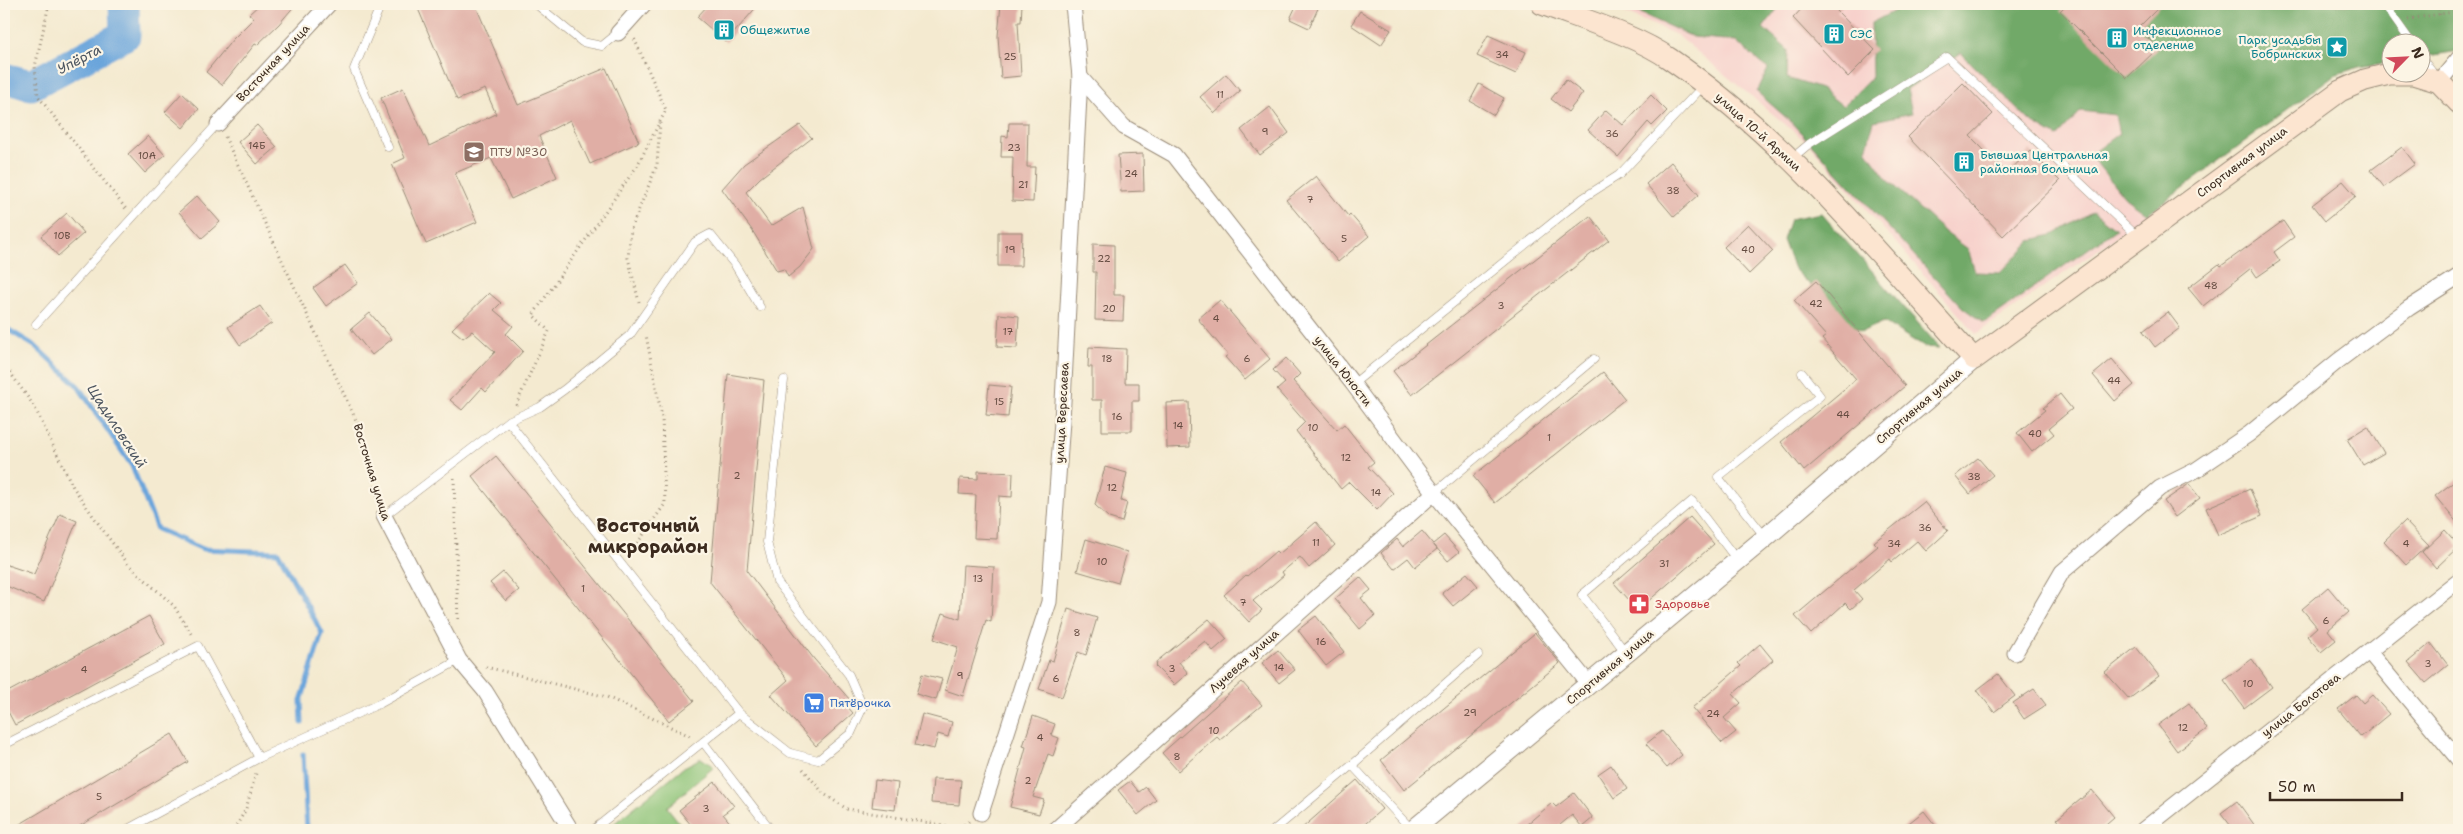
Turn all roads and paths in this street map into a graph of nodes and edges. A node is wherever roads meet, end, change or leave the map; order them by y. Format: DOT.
graph roads {
  1 [pos="49,4"];
  2 [pos="328,4"];
  3 [pos="381,4"];
  4 [pos="536,4"];
  5 [pos="644,4"];
  6 [pos="1073,4"];
  7 [pos="1542,4"];
  8 [pos="2384,4"];
  9 [pos="2438,4"];
  10 [pos="2459,11"];
  11 [pos="2440,15"];
  12 [pos="2396,21"];
  13 [pos="623,28"];
  14 [pos="2404,32"];
  15 [pos="2459,58"];
  16 [pos="2430,70"];
  17 [pos="1080,77"];
  18 [pos="2439,82"];
  19 [pos="1704,85"];
  20 [pos="2459,103"];
  21 [pos="660,122"];
  22 [pos="218,123"];
  23 [pos="388,147"];
  24 [pos="1791,159"];
  25 [pos="132,218"];
  26 [pos="2139,238"];
  27 [pos="2459,276"];
  28 [pos="760,307"];
  29 [pos="643,317"];
  30 [pos="36,324"];
  31 [pos="1594,359"];
  32 [pos="1974,359"];
  33 [pos="4,364"];
  34 [pos="1802,373"];
  35 [pos="784,380"];
  36 [pos="1353,384"];
  37 [pos="508,421"];
  38 [pos="453,463"];
  39 [pos="1434,493"];
  40 [pos="384,516"];
  41 [pos="1766,538"];
  42 [pos="618,560"];
  43 [pos="1738,560"];
  44 [pos="2459,580"];
  45 [pos="458,630"];
  46 [pos="198,646"];
  47 [pos="2369,652"];
  48 [pos="1626,653"];
  49 [pos="2014,653"];
  50 [pos="1478,655"];
  51 [pos="459,660"];
  52 [pos="1589,684"];
  53 [pos="739,713"];
  54 [pos="704,742"];
  55 [pos="4,745"];
  56 [pos="790,753"];
  57 [pos="259,758"];
  58 [pos="2459,760"];
  59 [pos="1352,766"];
  60 [pos="980,813"];
  61 [pos="962,829"];
  62 [pos="126,830"];
  63 [pos="234,830"];
  64 [pos="570,830"];
  65 [pos="593,830"];
  66 [pos="771,830"];
  67 [pos="1055,830"];
  68 [pos="1274,830"];
  69 [pos="1412,830"];
  70 [pos="2143,830"];
  1 -- 25 [label="path"];
  2 -- 22 [label="street, Восточная улица"];
  3 -- 23 [label="lane"];
  4 -- 13 [label="lane"];
  5 -- 13 [label="street"];
  6 -- 17 [label="street, улица Вересаева"];
  7 -- 19 [label="main road, улица 10-й Армии"];
  8 -- 12 [label="lane"];
  9 -- 11 [label="path"];
  10 -- 11 [label="path"];
  11 -- 12 [label="path"];
  12 -- 14 [label="lane"];
  13 -- 21 [label="path"];
  15 -- 18 [label="street"];
  16 -- 18 [label="lane"];
  17 -- 36 [label="street, улица Юности"];
  17 -- 60 [label="street, улица Вересаева"];
  18 -- 20 [label="main road"];
  18 -- 26 [label="main road, Спортивная улица"];
  19 -- 24 [label="main road, улица 10-й Армии"];
  19 -- 36 [label="lane"];
  21 -- 29 [label="path"];
  21 -- 37 [label="path"];
  22 -- 25 [label="lane"];
  22 -- 40 [label="path, Восточная улица"];
  24 -- 26 [label="lane"];
  24 -- 32 [label="main road, улица 10-й Армии"];
  25 -- 30 [label="lane"];
  26 -- 32 [label="main road, Спортивная улица"];
  27 -- 49 [label="street"];
  28 -- 29 [label="lane"];
  29 -- 37 [label="lane"];
  29 -- 42 [label="path"];
  31 -- 39 [label="lane"];
  32 -- 41 [label="street, Спортивная улица"];
  33 -- 46 [label="path"];
  34 -- 41 [label="lane"];
  35 -- 56 [label="lane"];
  36 -- 39 [label="street, улица Юности"];
  37 -- 38 [label="lane"];
  37 -- 42 [label="lane"];
  38 -- 40 [label="lane"];
  38 -- 45 [label="path"];
  39 -- 52 [label="street, улица Юности"];
  39 -- 67 [label="street, Лучевая улица"];
  40 -- 51 [label="street, Восточная улица"];
  41 -- 43 [label="street, Спортивная улица"];
  42 -- 53 [label="lane"];
  43 -- 48 [label="street, Спортивная улица"];
  43 -- 48 [label="lane"];
  44 -- 47 [label="street, улица Болотова"];
  46 -- 55 [label="lane"];
  46 -- 57 [label="lane"];
  47 -- 58 [label="street"];
  47 -- 70 [label="street, улица Болотова"];
  48 -- 52 [label="street, Спортивная улица"];
  50 -- 59 [label="lane"];
  51 -- 54 [label="path"];
  51 -- 57 [label="lane"];
  51 -- 64 [label="street, Восточная улица"];
  52 -- 69 [label="street, Спортивная улица"];
  53 -- 54 [label="lane"];
  53 -- 56 [label="lane"];
  54 -- 65 [label="lane"];
  54 -- 66 [label="lane"];
  56 -- 61 [label="path"];
  57 -- 62 [label="lane"];
  57 -- 63 [label="path"];
  59 -- 68 [label="lane"];
  59 -- 69 [label="lane"];
  60 -- 61 [label="path"];
}
